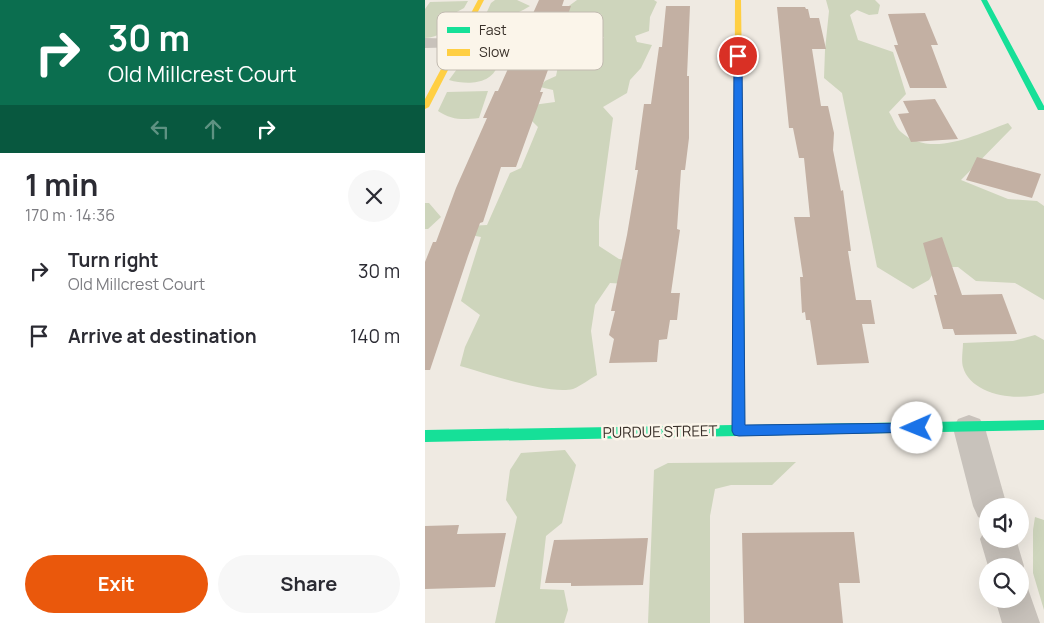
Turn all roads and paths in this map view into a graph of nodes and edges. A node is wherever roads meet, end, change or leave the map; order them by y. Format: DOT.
graph roads {
  1 [pos="481,0"];
  2 [pos="738,0"];
  3 [pos="984,0"];
  4 [pos="475,12"];
  5 [pos="445,70"];
  6 [pos="425,107"];
  7 [pos="1041,108"];
  8 [pos="1044,425"];
  9 [pos="969,428"];
  10 [pos="739,431"];
  11 [pos="425,436"];
  12 [pos="988,498"];
  13 [pos="1017,608"];
  14 [pos="1021,623"];
  1 -- 4 [label="street"];
  2 -- 10 [label="street"];
  3 -- 7 [label="street"];
  5 -- 6 [label="street"];
  8 -- 9 [label="street, PURDUE STREET"];
  9 -- 10 [label="street, PURDUE STREET"];
  9 -- 12 [label="street"];
  10 -- 11 [label="street, PURDUE STREET"];
  13 -- 14 [label="street"];
}
